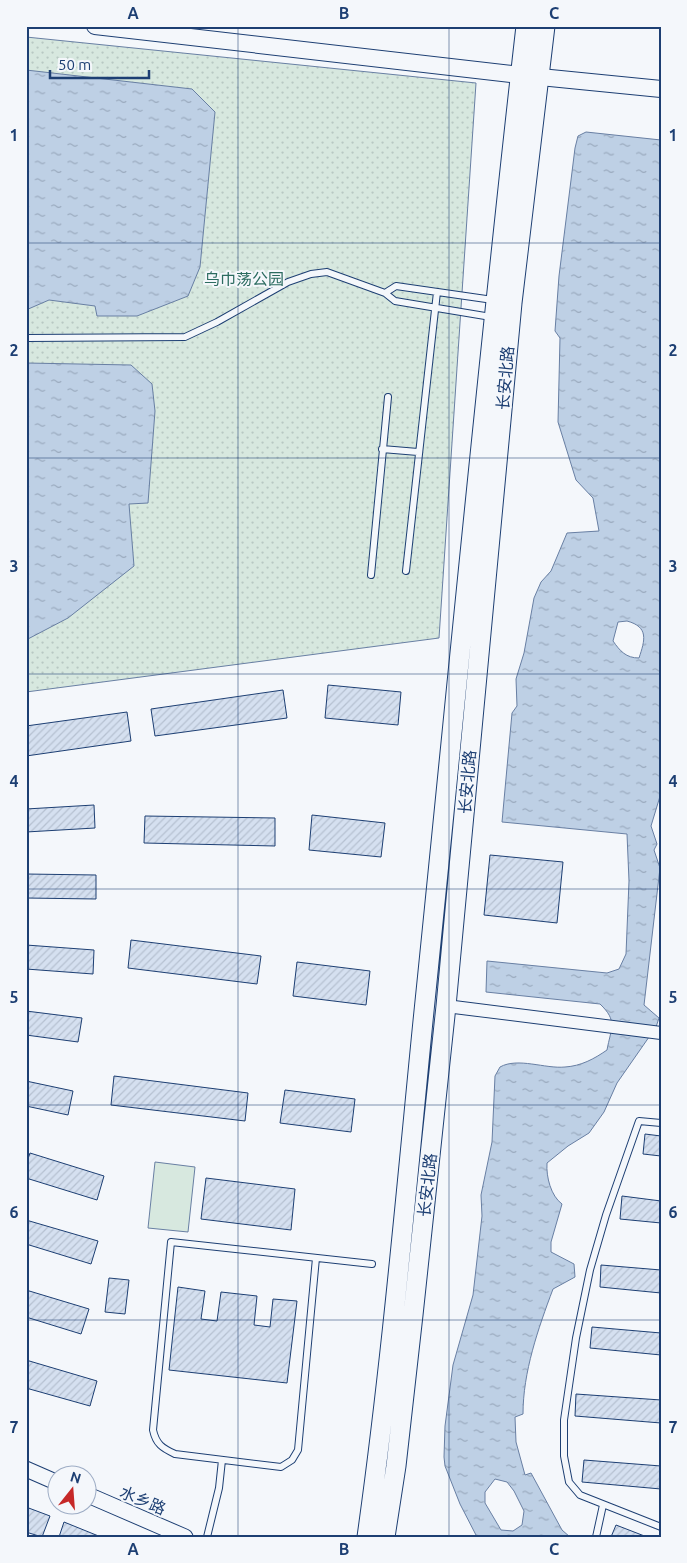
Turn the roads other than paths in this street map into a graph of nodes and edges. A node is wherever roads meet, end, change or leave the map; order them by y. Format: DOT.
graph roads {
  1 [pos="96,26"];
  2 [pos="526,26"];
  3 [pos="545,26"];
  4 [pos="520,75"];
  5 [pos="540,76"];
  6 [pos="661,89"];
  7 [pos="437,292"];
  8 [pos="385,293"];
  9 [pos="434,308"];
  10 [pos="503,310"];
  11 [pos="26,338"];
  12 [pos="388,397"];
  13 [pos="382,449"];
  14 [pos="418,452"];
  15 [pos="406,571"];
  16 [pos="370,575"];
  17 [pos="446,1006"];
  18 [pos="659,1033"];
  19 [pos="661,1123"];
  20 [pos="316,1258"];
  21 [pos="372,1264"];
  22 [pos="222,1460"];
  23 [pos="26,1469"];
  24 [pos="48,1479"];
  25 [pos="98,1499"];
  26 [pos="603,1505"];
  27 [pos="661,1527"];
  28 [pos="185,1537"];
  29 [pos="207,1537"];
  30 [pos="367,1537"];
  31 [pos="385,1537"];
  32 [pos="596,1537"];
  1 -- 4 [label="main road"];
  2 -- 4 [label="main road, 长安北路"];
  3 -- 5 [label="main road, 长安北路"];
  4 -- 5 [label="main road"];
  4 -- 10 [label="main road, 长安北路"];
  5 -- 6 [label="main road"];
  5 -- 10 [label="main road, 长安北路"];
  7 -- 8 [label="lane"];
  7 -- 9 [label="lane"];
  7 -- 10 [label="lane"];
  8 -- 9 [label="lane"];
  8 -- 11 [label="lane"];
  9 -- 10 [label="lane"];
  9 -- 14 [label="lane"];
  10 -- 17 [label="main road, 长安北路"];
  10 -- 30 [label="main road, 长安北路"];
  12 -- 13 [label="lane"];
  13 -- 14 [label="lane"];
  13 -- 16 [label="lane"];
  14 -- 15 [label="lane"];
  17 -- 18 [label="street"];
  17 -- 31 [label="main road, 长安北路"];
  19 -- 26 [label="lane"];
  20 -- 21 [label="lane"];
  20 -- 22 [label="lane"];
  20 -- 22 [label="lane"];
  22 -- 29 [label="lane"];
  23 -- 24 [label="street"];
  25 -- 28 [label="street, 水乡路"];
  26 -- 27 [label="lane"];
  26 -- 32 [label="lane"];
}
